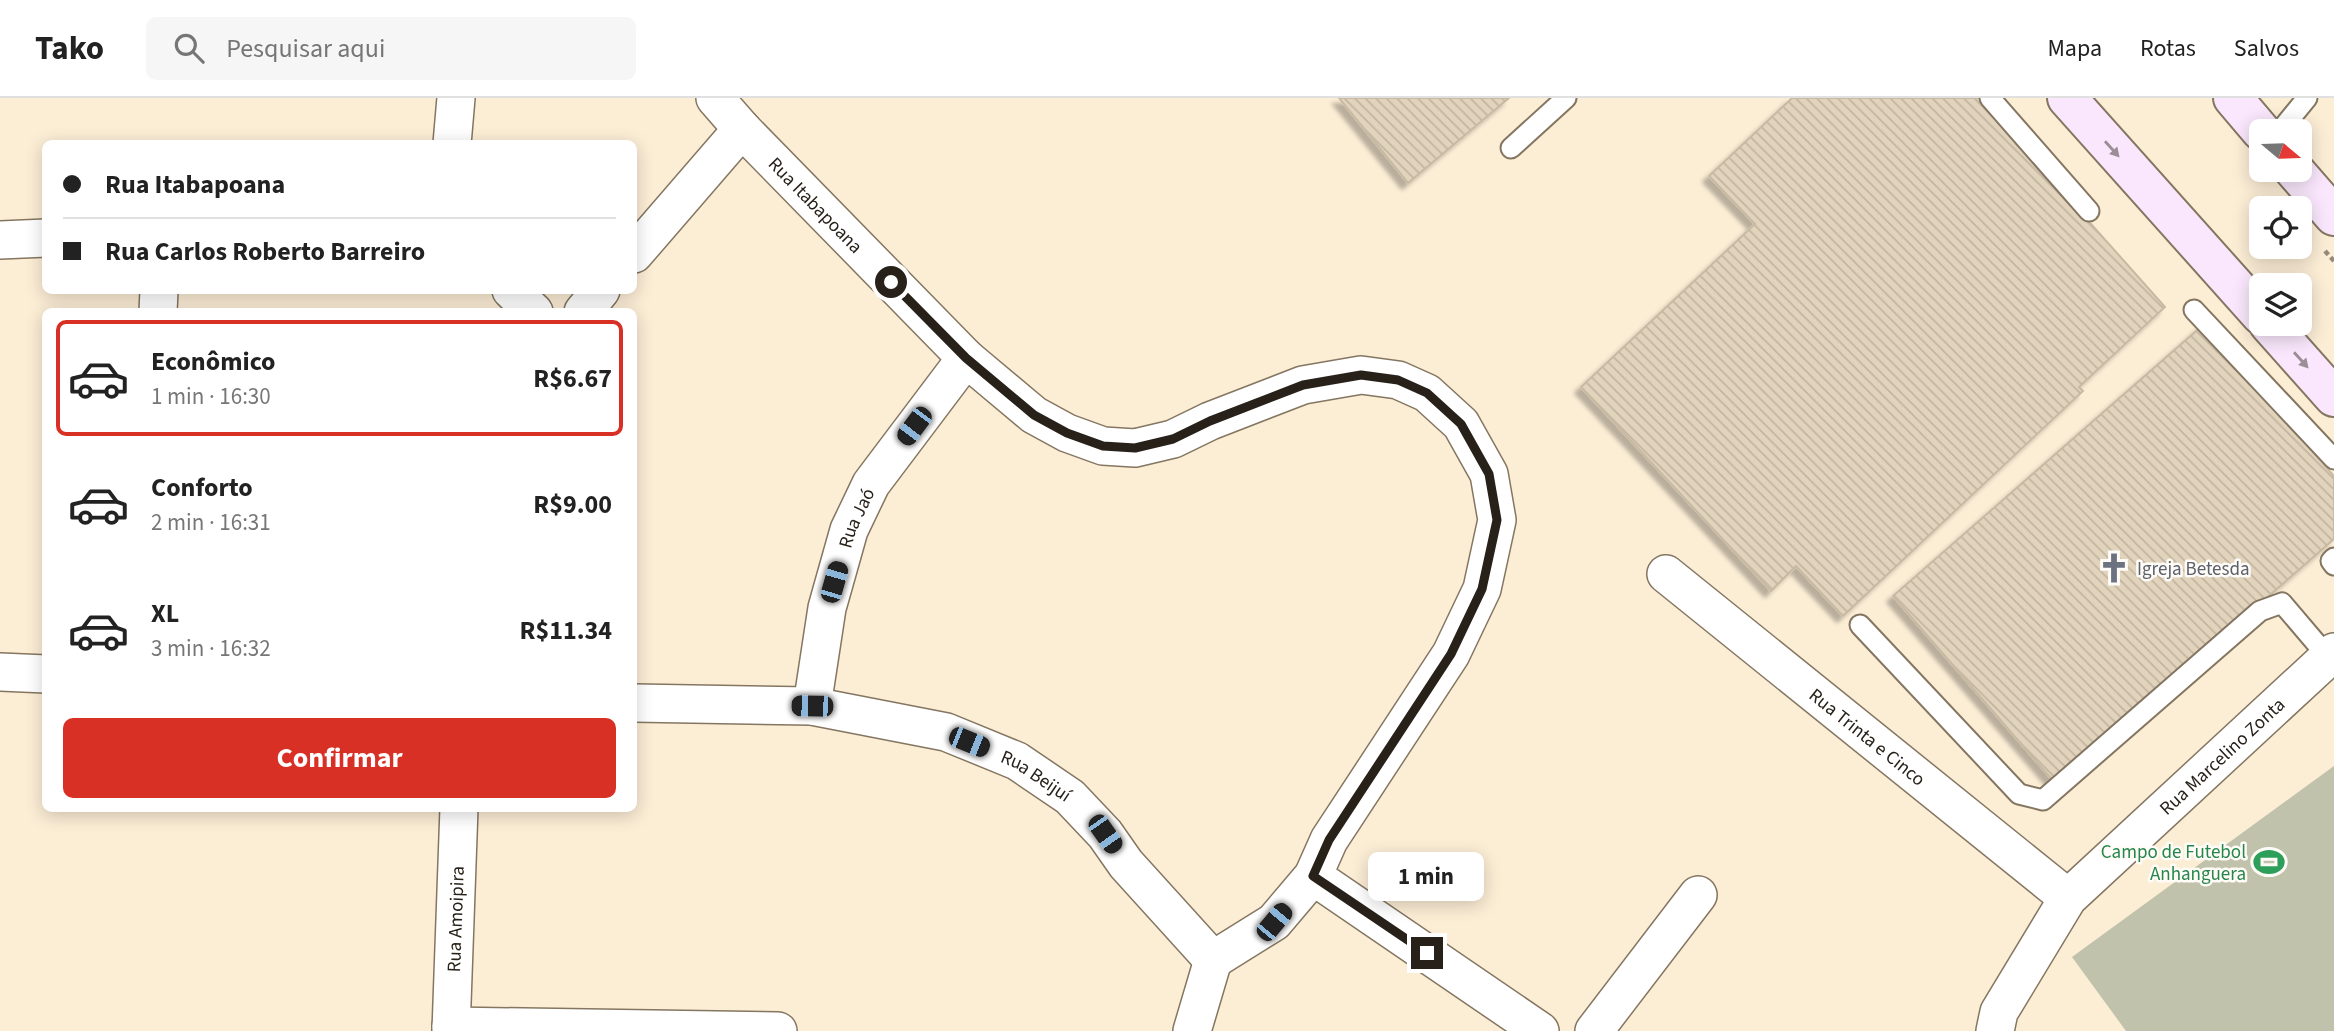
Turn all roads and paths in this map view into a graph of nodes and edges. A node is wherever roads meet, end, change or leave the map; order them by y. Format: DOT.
graph roads {
  1 [pos="456,98"];
  2 [pos="715,98"];
  3 [pos="1566,98"];
  4 [pos="1990,98"];
  5 [pos="2067,98"];
  6 [pos="2234,98"];
  7 [pos="2307,98"];
  8 [pos="2251,119"];
  9 [pos="2290,119"];
  10 [pos="742,129"];
  11 [pos="453,140"];
  12 [pos="1511,148"];
  13 [pos="2304,182"];
  14 [pos="2089,211"];
  15 [pos="2334,216"];
  16 [pos="42,238"];
  17 [pos="0,240"];
  18 [pos="637,251"];
  19 [pos="515,294"];
  20 [pos="598,294"];
  21 [pos="2249,302"];
  22 [pos="530,308"];
  23 [pos="586,308"];
  24 [pos="2194,310"];
  25 [pos="2280,336"];
  26 [pos="966,358"];
  27 [pos="2334,397"];
  28 [pos="2334,458"];
  29 [pos="2334,558"];
  30 [pos="2334,565"];
  31 [pos="1666,574"];
  32 [pos="1860,625"];
  33 [pos="2331,654"];
  34 [pos="0,672"];
  35 [pos="42,674"];
  36 [pos="637,703"];
  37 [pos="812,706"];
  38 [pos="459,812"];
  39 [pos="1313,876"];
  40 [pos="1698,895"];
  41 [pos="2068,898"];
  42 [pos="1213,960"];
  43 [pos="451,1029"];
  44 [pos="1189,1029"];
  45 [pos="778,1031"];
  46 [pos="1540,1031"];
  47 [pos="1594,1031"];
  48 [pos="1995,1031"];
  1 -- 11 [label="street"];
  2 -- 10 [label="street, Rua Itabapoana"];
  3 -- 12 [label="lane"];
  4 -- 14 [label="lane"];
  5 -- 21 [label="main road, one-way"];
  6 -- 8 [label="main road"];
  7 -- 9 [label="lane"];
  10 -- 18 [label="street"];
  10 -- 26 [label="street, Rua Itabapoana"];
  13 -- 15 [label="main road"];
  16 -- 17 [label="street"];
  19 -- 22 [label="street"];
  20 -- 23 [label="street"];
  24 -- 28 [label="lane"];
  25 -- 27 [label="main road, one-way"];
  26 -- 37 [label="street, Rua Jaó"];
  26 -- 39 [label="street, Rua Itabapoana"];
  29 -- 30 [label="lane"];
  31 -- 41 [label="street, Rua Trinta e Cinco"];
  32 -- 33 [label="lane"];
  33 -- 41 [label="street, Rua Marcelino Zonta"];
  34 -- 35 [label="street"];
  36 -- 37 [label="street, Rua Beijuí"];
  37 -- 42 [label="street, Rua Beijuí"];
  38 -- 43 [label="street, Rua Amoipira"];
  39 -- 42 [label="street, Rua Itabapoana"];
  39 -- 46 [label="street"];
  40 -- 47 [label="street"];
  41 -- 48 [label="street, Rua Marcelino Zonta"];
  42 -- 44 [label="street"];
  43 -- 45 [label="street"];
}
